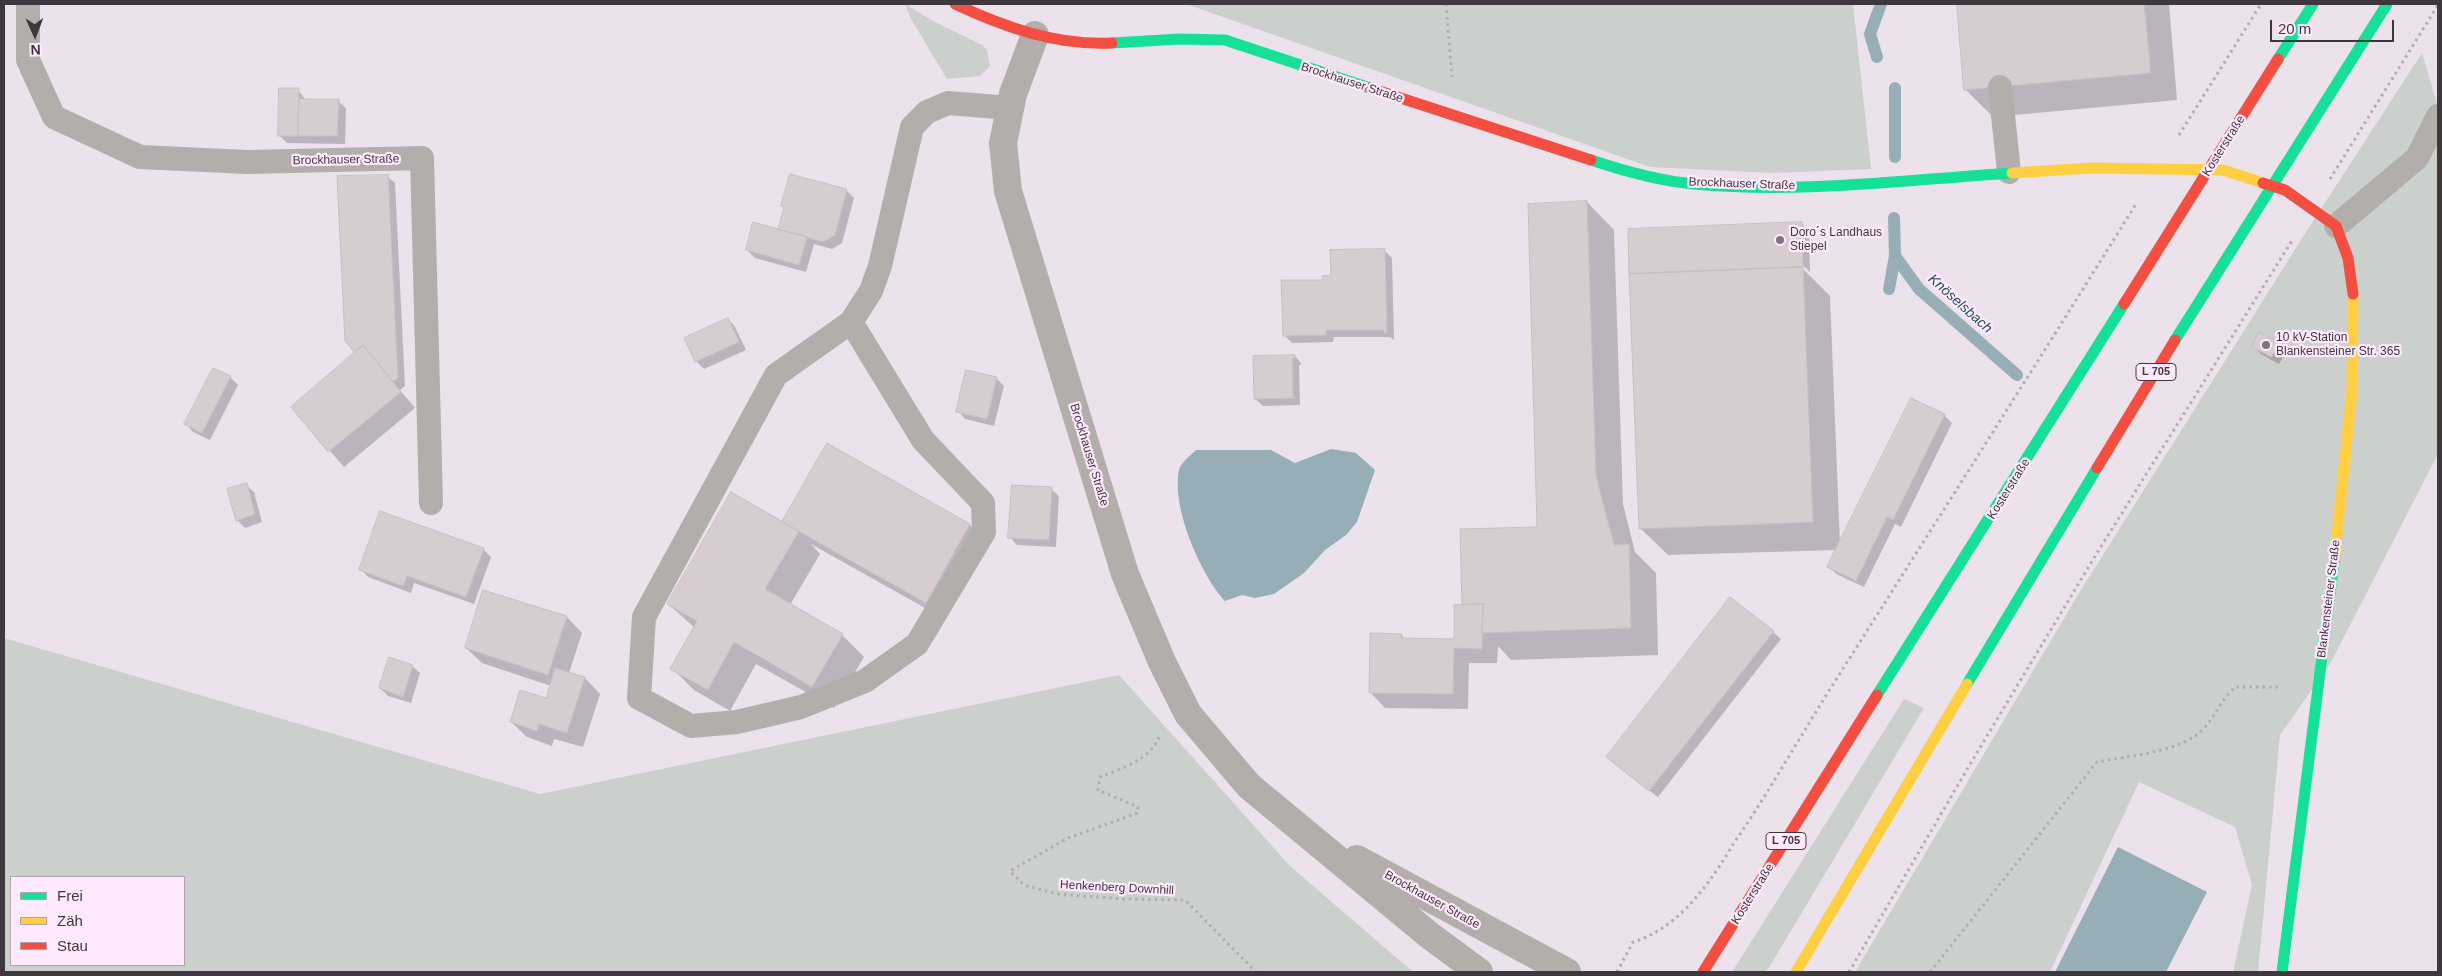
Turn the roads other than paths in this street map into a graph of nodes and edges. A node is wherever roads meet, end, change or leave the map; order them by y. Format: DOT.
graph roads {
  1 [pos="28,4"];
  2 [pos="955,4"];
  3 [pos="2313,4"];
  4 [pos="2387,4"];
  5 [pos="1035,35"];
  6 [pos="2000,87"];
  7 [pos="1010,108"];
  8 [pos="2438,116"];
  9 [pos="2010,172"];
  10 [pos="2336,226"];
  11 [pos="851,322"];
  12 [pos="431,503"];
  13 [pos="1299,827"];
  14 [pos="1479,972"];
  15 [pos="1566,972"];
  16 [pos="1703,972"];
  17 [pos="1796,972"];
  18 [pos="2282,972"];
  1 -- 12 [label="lane, Brockhauser Straße"];
  2 -- 5 [label="main road, Brockhauser Straße"];
  3 -- 16 [label="main road, Kosterstraße / L 705"];
  4 -- 17 [label="main road, L 705"];
  5 -- 7 [label="street, Brockhauser Straße"];
  5 -- 9 [label="main road, Brockhauser Straße"];
  6 -- 9 [label="lane"];
  7 -- 11 [label="lane"];
  7 -- 13 [label="street, Brockhauser Straße"];
  8 -- 10 [label="lane"];
  9 -- 10 [label="main road, Brockhauser Straße"];
  10 -- 18 [label="main road, Blankensteiner Straße"];
  11 -- 11 [label="lane"];
  13 -- 14 [label="street, Brockhauser Straße"];
  13 -- 15 [label="street, Brockhauser Straße"];
}
